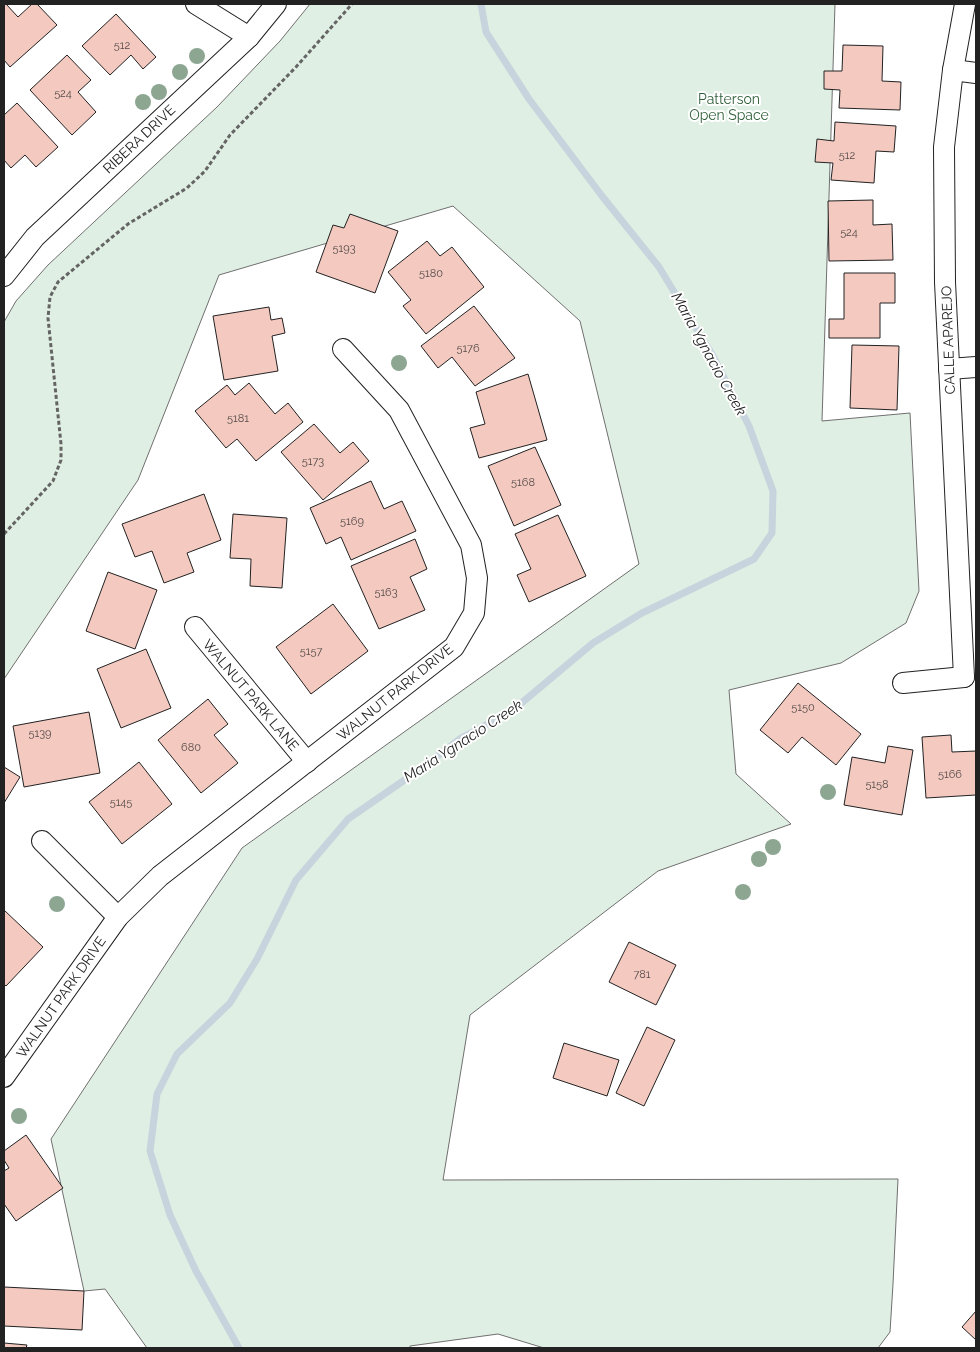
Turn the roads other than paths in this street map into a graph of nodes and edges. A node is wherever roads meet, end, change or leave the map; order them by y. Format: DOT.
graph roads {
  1 [pos="196,4"];
  2 [pos="276,4"];
  3 [pos="965,4"];
  4 [pos="249,37"];
  5 [pos="953,70"];
  6 [pos="976,73"];
  7 [pos="4,276"];
  8 [pos="343,349"];
  9 [pos="976,368"];
  10 [pos="949,369"];
  11 [pos="195,627"];
  12 [pos="903,682"];
  13 [pos="970,682"];
  14 [pos="307,762"];
  15 [pos="42,841"];
  16 [pos="118,916"];
  17 [pos="4,1077"];
  1 -- 4 [label="street"];
  2 -- 4 [label="street, RIBERA DRIVE"];
  3 -- 5 [label="street, CALLE APAREJO"];
  4 -- 7 [label="street, RIBERA DRIVE"];
  5 -- 6 [label="street"];
  5 -- 10 [label="street, CALLE APAREJO"];
  8 -- 14 [label="street, WALNUT PARK DRIVE"];
  9 -- 10 [label="street"];
  10 -- 13 [label="street, CALLE APAREJO"];
  11 -- 14 [label="street, WALNUT PARK LANE"];
  12 -- 13 [label="street"];
  14 -- 16 [label="street, WALNUT PARK DRIVE"];
  15 -- 16 [label="street"];
  16 -- 17 [label="street, WALNUT PARK DRIVE"];
}
